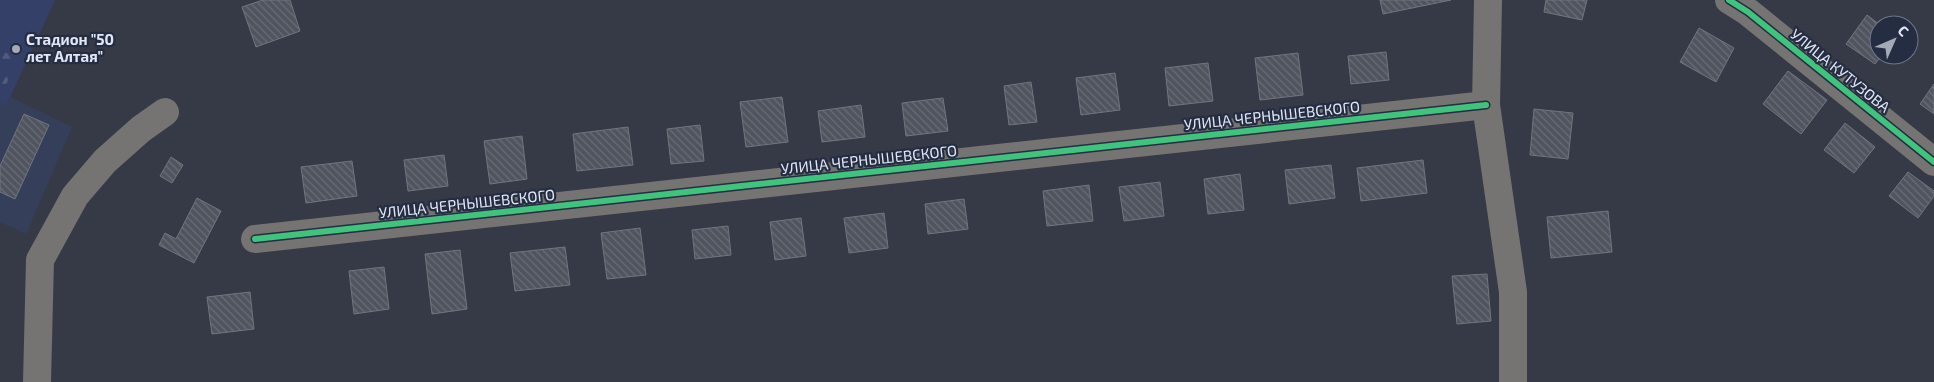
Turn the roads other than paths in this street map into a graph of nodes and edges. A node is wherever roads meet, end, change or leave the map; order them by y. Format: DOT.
graph roads {
  1 [pos="1488,0"];
  2 [pos="1729,0"];
  3 [pos="1486,105"];
  4 [pos="165,112"];
  5 [pos="1934,162"];
  6 [pos="255,239"];
  7 [pos="37,382"];
  8 [pos="1513,382"];
  1 -- 3 [label="street"];
  2 -- 5 [label="street, УЛИЦА КУТУЗОВА"];
  3 -- 6 [label="street, УЛИЦА ЧЕРНЫШЕВСКОГО"];
  3 -- 8 [label="street"];
  4 -- 7 [label="street"];
}
